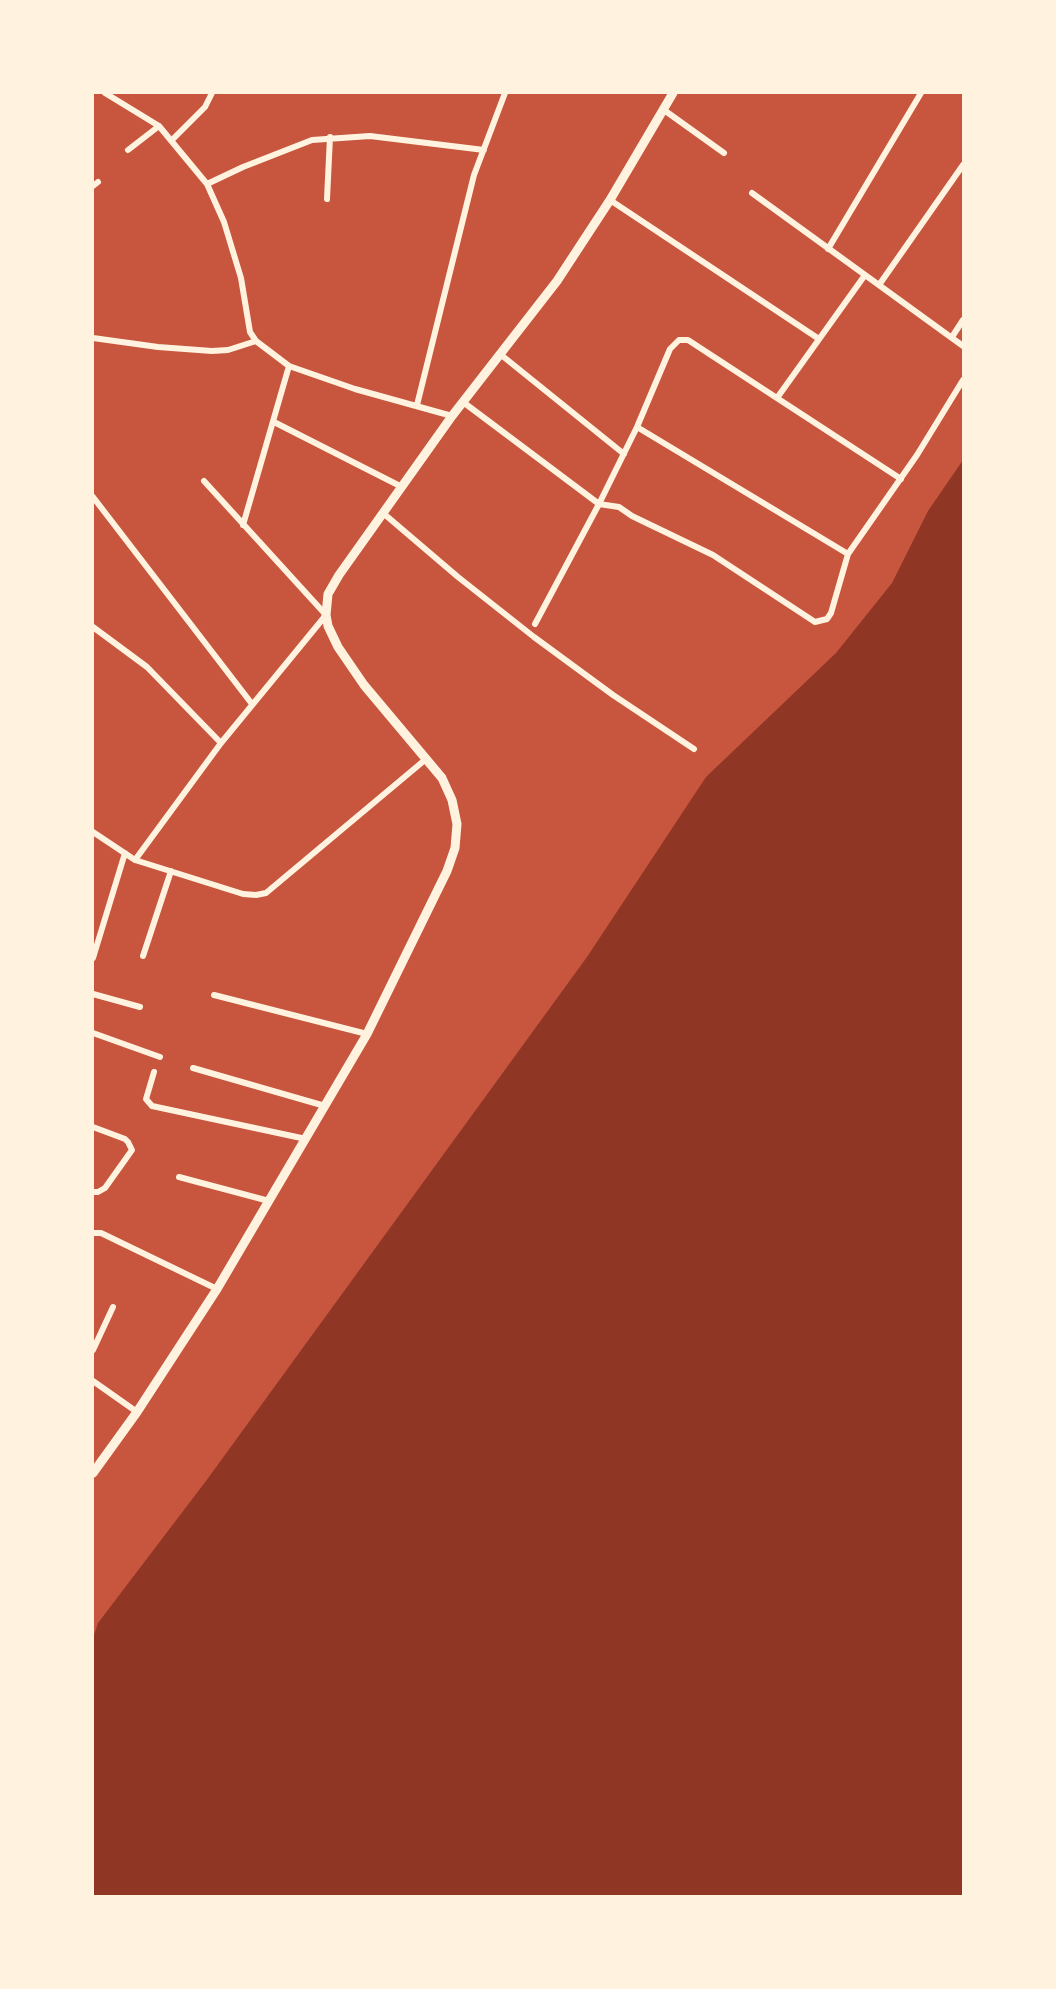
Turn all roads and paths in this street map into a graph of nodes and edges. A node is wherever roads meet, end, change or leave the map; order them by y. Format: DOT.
graph roads {
  1 [pos="105,93"];
  2 [pos="212,93"];
  3 [pos="505,93"];
  4 [pos="673,93"];
  5 [pos="921,93"];
  6 [pos="664,110"];
  7 [pos="159,126"];
  8 [pos="330,137"];
  9 [pos="172,140"];
  10 [pos="128,150"];
  11 [pos="484,150"];
  12 [pos="724,153"];
  13 [pos="963,165"];
  14 [pos="207,184"];
  15 [pos="752,193"];
  16 [pos="327,199"];
  17 [pos="610,200"];
  18 [pos="828,249"];
  19 [pos="865,275"];
  20 [pos="879,285"];
  21 [pos="963,320"];
  22 [pos="952,337"];
  23 [pos="94,338"];
  24 [pos="819,339"];
  25 [pos="256,341"];
  26 [pos="963,346"];
  27 [pos="93,347"];
  28 [pos="500,354"];
  29 [pos="289,366"];
  30 [pos="963,380"];
  31 [pos="777,398"];
  32 [pos="463,402"];
  33 [pos="417,405"];
  34 [pos="452,416"];
  35 [pos="273,422"];
  36 [pos="637,427"];
  37 [pos="624,454"];
  38 [pos="900,479"];
  39 [pos="204,480"];
  40 [pos="402,487"];
  41 [pos="93,497"];
  42 [pos="598,504"];
  43 [pos="383,513"];
  44 [pos="243,525"];
  45 [pos="848,554"];
  46 [pos="326,615"];
  47 [pos="535,624"];
  48 [pos="93,627"];
  49 [pos="252,704"];
  50 [pos="221,743"];
  51 [pos="694,749"];
  52 [pos="426,759"];
  53 [pos="93,832"];
  54 [pos="125,853"];
  55 [pos="135,860"];
  56 [pos="171,871"];
  57 [pos="143,956"];
  58 [pos="93,958"];
  59 [pos="93,994"];
  60 [pos="214,995"];
  61 [pos="140,1007"];
  62 [pos="93,1033"];
  63 [pos="368,1034"];
  64 [pos="160,1057"];
  65 [pos="193,1068"];
  66 [pos="154,1072"];
  67 [pos="325,1106"];
  68 [pos="93,1127"];
  69 [pos="306,1139"];
  70 [pos="179,1177"];
  71 [pos="93,1192"];
  72 [pos="269,1201"];
  73 [pos="93,1233"];
  74 [pos="217,1289"];
  75 [pos="113,1307"];
  76 [pos="93,1350"];
  77 [pos="93,1381"];
  78 [pos="136,1412"];
  79 [pos="93,1473"];
  1 -- 7 [label="street"];
  2 -- 9 [label="street"];
  3 -- 11 [label="street"];
  4 -- 6 [label="street"];
  5 -- 18 [label="street"];
  6 -- 12 [label="street"];
  6 -- 17 [label="street"];
  7 -- 9 [label="street"];
  7 -- 10 [label="street"];
  8 -- 11 [label="street"];
  8 -- 14 [label="street"];
  8 -- 16 [label="street"];
  9 -- 14 [label="street"];
  11 -- 33 [label="street"];
  13 -- 20 [label="street"];
  14 -- 25 [label="street"];
  15 -- 18 [label="street"];
  17 -- 24 [label="street"];
  17 -- 28 [label="street"];
  18 -- 19 [label="street"];
  19 -- 20 [label="street"];
  19 -- 24 [label="street"];
  20 -- 22 [label="street"];
  21 -- 22 [label="street"];
  22 -- 26 [label="street"];
  23 -- 25 [label="street"];
  23 -- 27 [label="street"];
  24 -- 31 [label="street"];
  25 -- 29 [label="street"];
  28 -- 32 [label="street"];
  28 -- 37 [label="street"];
  29 -- 33 [label="street"];
  29 -- 35 [label="street"];
  30 -- 38 [label="street"];
  31 -- 36 [label="street"];
  31 -- 38 [label="street"];
  32 -- 34 [label="street"];
  32 -- 42 [label="street"];
  33 -- 34 [label="street"];
  34 -- 40 [label="street"];
  35 -- 40 [label="street"];
  35 -- 44 [label="street"];
  36 -- 37 [label="street"];
  36 -- 45 [label="street"];
  37 -- 42 [label="street"];
  38 -- 45 [label="street"];
  39 -- 44 [label="street"];
  40 -- 43 [label="street"];
  41 -- 49 [label="street"];
  42 -- 45 [label="street"];
  42 -- 47 [label="street"];
  43 -- 46 [label="street"];
  43 -- 51 [label="street"];
  44 -- 46 [label="street"];
  46 -- 49 [label="street"];
  46 -- 52 [label="street"];
  48 -- 50 [label="street"];
  49 -- 50 [label="street"];
  50 -- 55 [label="street"];
  52 -- 56 [label="street"];
  52 -- 63 [label="street"];
  53 -- 54 [label="street"];
  54 -- 55 [label="street"];
  54 -- 58 [label="street"];
  55 -- 56 [label="street"];
  56 -- 57 [label="street"];
  59 -- 61 [label="street"];
  60 -- 63 [label="street"];
  62 -- 64 [label="street"];
  63 -- 67 [label="street"];
  65 -- 67 [label="street"];
  66 -- 69 [label="street"];
  67 -- 69 [label="street"];
  68 -- 71 [label="street"];
  69 -- 72 [label="street"];
  70 -- 72 [label="street"];
  72 -- 74 [label="street"];
  73 -- 74 [label="street"];
  74 -- 78 [label="street"];
  75 -- 76 [label="street"];
  77 -- 78 [label="street"];
  78 -- 79 [label="street"];
}
